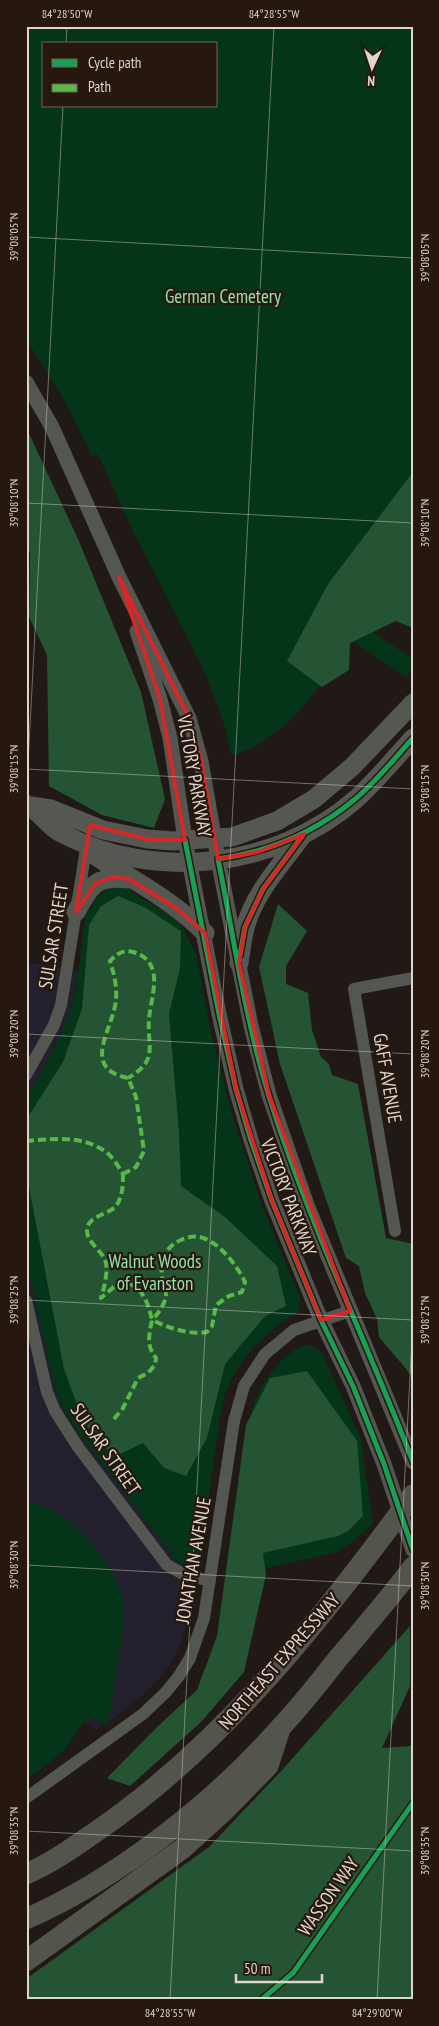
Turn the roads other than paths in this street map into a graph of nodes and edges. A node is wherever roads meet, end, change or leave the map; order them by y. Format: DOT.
graph roads {
  1 [pos="26,382"];
  2 [pos="119,577"];
  3 [pos="413,703"];
  4 [pos="413,738"];
  5 [pos="28,805"];
  6 [pos="90,825"];
  7 [pos="304,834"];
  8 [pos="215,838"];
  9 [pos="185,840"];
  10 [pos="86,847"];
  11 [pos="218,859"];
  12 [pos="190,862"];
  13 [pos="130,879"];
  14 [pos="76,912"];
  15 [pos="205,933"];
  16 [pos="239,963"];
  17 [pos="413,978"];
  18 [pos="26,1075"];
  19 [pos="395,1231"];
  20 [pos="26,1300"];
  21 [pos="350,1311"];
  22 [pos="321,1320"];
  23 [pos="413,1462"];
  24 [pos="413,1495"];
  25 [pos="413,1550"];
  26 [pos="413,1567"];
  27 [pos="210,1581"];
  28 [pos="280,1729"];
  29 [pos="26,1798"];
  30 [pos="26,1874"];
  31 [pos="26,1919"];
  32 [pos="26,1961"];
  1 -- 2 [label="street, VICTORY PARKWAY"];
  2 -- 8 [label="street, VICTORY PARKWAY"];
  2 -- 9 [label="street, VICTORY PARKWAY"];
  3 -- 8 [label="main road"];
  4 -- 7 [label="main road"];
  5 -- 6 [label="main road"];
  5 -- 10 [label="main road"];
  6 -- 9 [label="main road"];
  6 -- 10 [label="street, SULSAR STREET"];
  7 -- 11 [label="main road"];
  7 -- 16 [label="main road"];
  8 -- 9 [label="main road"];
  8 -- 11 [label="street, VICTORY PARKWAY"];
  9 -- 12 [label="street, VICTORY PARKWAY"];
  10 -- 12 [label="main road"];
  10 -- 13 [label="main road"];
  10 -- 14 [label="street, SULSAR STREET"];
  11 -- 12 [label="main road"];
  11 -- 16 [label="street, VICTORY PARKWAY"];
  12 -- 15 [label="street, VICTORY PARKWAY"];
  13 -- 14 [label="main road"];
  13 -- 15 [label="main road"];
  14 -- 18 [label="street, SULSAR STREET"];
  15 -- 22 [label="street, VICTORY PARKWAY"];
  16 -- 21 [label="street, VICTORY PARKWAY"];
  17 -- 19 [label="street, GAFF AVENUE"];
  20 -- 27 [label="street, SULSAR STREET"];
  21 -- 22 [label="street, JONATHAN AVENUE"];
  21 -- 23 [label="street, VICTORY PARKWAY"];
  22 -- 25 [label="street, VICTORY PARKWAY"];
  22 -- 27 [label="street, JONATHAN AVENUE"];
  24 -- 30 [label="highway, NORTHEAST EXPRESSWAY"];
  26 -- 28 [label="highway"];
  27 -- 29 [label="street, JONATHAN AVENUE"];
  28 -- 31 [label="highway"];
  28 -- 32 [label="highway"];
}
